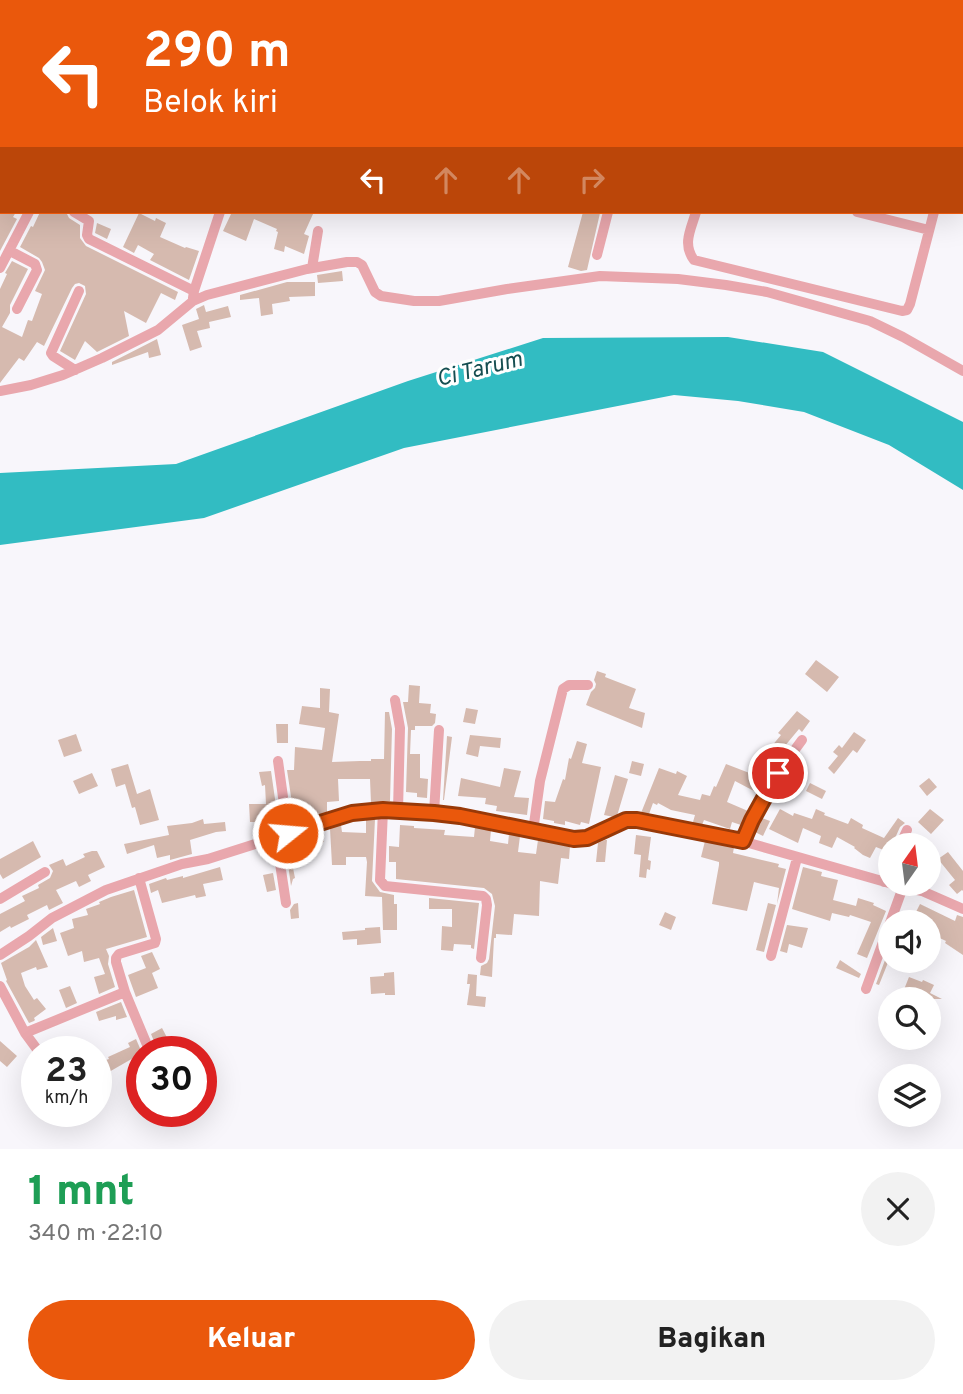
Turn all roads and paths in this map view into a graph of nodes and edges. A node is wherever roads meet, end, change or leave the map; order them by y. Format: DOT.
graph roads {
  1 [pos="28,214"];
  2 [pos="77,214"];
  3 [pos="219,214"];
  4 [pos="607,214"];
  5 [pos="695,214"];
  6 [pos="865,214"];
  7 [pos="933,214"];
  8 [pos="929,230"];
  9 [pos="318,231"];
  10 [pos="10,251"];
  11 [pos="597,255"];
  12 [pos="0,268"];
  13 [pos="312,268"];
  14 [pos="79,291"];
  15 [pos="193,296"];
  16 [pos="17,309"];
  17 [pos="75,370"];
  18 [pos="963,371"];
  19 [pos="0,391"];
  20 [pos="588,685"];
  21 [pos="395,700"];
  22 [pos="439,730"];
  23 [pos="802,740"];
  24 [pos="278,761"];
  25 [pos="383,810"];
  26 [pos="398,811"];
  27 [pos="434,813"];
  28 [pos="533,831"];
  29 [pos="288,833"];
  30 [pos="276,838"];
  31 [pos="743,841"];
  32 [pos="797,858"];
  33 [pos="45,872"];
  34 [pos="139,878"];
  35 [pos="878,880"];
  36 [pos="900,896"];
  37 [pos="933,896"];
  38 [pos="0,899"];
  39 [pos="286,903"];
  40 [pos="963,909"];
  41 [pos="0,955"];
  42 [pos="771,956"];
  43 [pos="481,958"];
  44 [pos="0,986"];
  45 [pos="866,989"];
  46 [pos="124,992"];
  47 [pos="25,1033"];
  48 [pos="27,1036"];
  49 [pos="143,1036"];
  1 -- 10 [label="street"];
  2 -- 15 [label="street"];
  3 -- 15 [label="street"];
  4 -- 11 [label="street"];
  5 -- 8 [label="street"];
  6 -- 8 [label="street"];
  7 -- 8 [label="street"];
  9 -- 13 [label="street"];
  10 -- 12 [label="street"];
  10 -- 16 [label="street"];
  13 -- 15 [label="street"];
  13 -- 18 [label="street"];
  14 -- 17 [label="street"];
  15 -- 17 [label="street"];
  17 -- 19 [label="street"];
  20 -- 28 [label="street"];
  21 -- 26 [label="street"];
  22 -- 27 [label="street"];
  23 -- 31 [label="street"];
  24 -- 29 [label="street"];
  25 -- 26 [label="street"];
  25 -- 29 [label="street"];
  25 -- 43 [label="street"];
  26 -- 27 [label="street"];
  27 -- 28 [label="street"];
  28 -- 31 [label="street"];
  29 -- 30 [label="street"];
  30 -- 34 [label="street"];
  30 -- 39 [label="street"];
  31 -- 32 [label="street"];
  32 -- 35 [label="street"];
  32 -- 42 [label="street"];
  33 -- 38 [label="street"];
  34 -- 41 [label="street"];
  34 -- 46 [label="street"];
  36 -- 45 [label="street"];
  37 -- 40 [label="street"];
  44 -- 47 [label="street"];
  46 -- 47 [label="street"];
  46 -- 49 [label="street"];
  47 -- 48 [label="street"];
}
